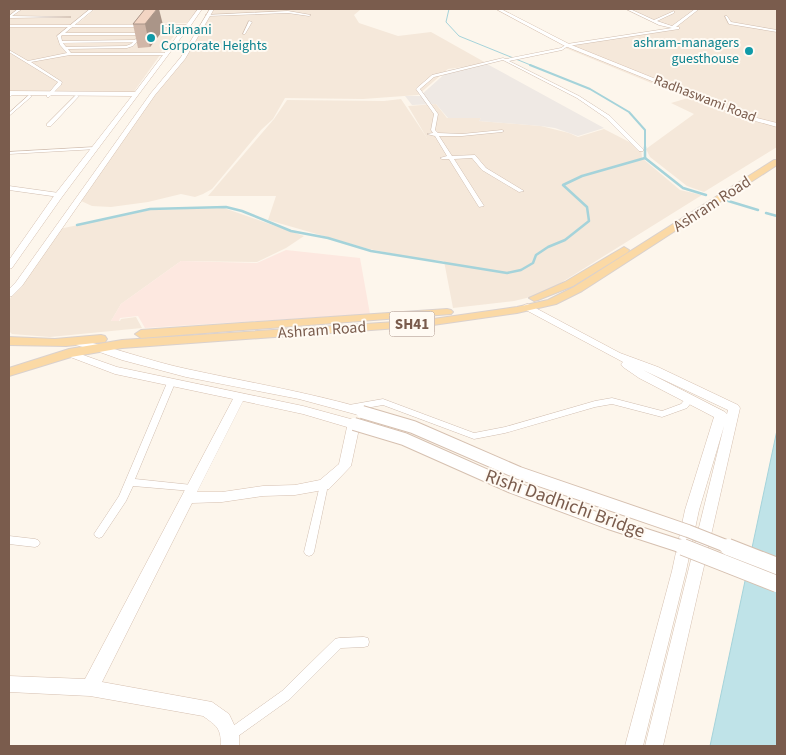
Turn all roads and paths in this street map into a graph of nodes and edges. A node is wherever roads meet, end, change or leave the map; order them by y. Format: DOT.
graph roads {
  1 [pos="20,9"];
  2 [pos="92,9"];
  3 [pos="200,9"];
  4 [pos="212,9"];
  5 [pos="498,9"];
  6 [pos="504,9"];
  7 [pos="628,9"];
  8 [pos="687,9"];
  9 [pos="695,10"];
  10 [pos="673,12"];
  11 [pos="208,15"];
  12 [pos="309,15"];
  13 [pos="9,17"];
  14 [pos="69,17"];
  15 [pos="726,17"];
  16 [pos="654,20"];
  17 [pos="250,22"];
  18 [pos="73,25"];
  19 [pos="150,25"];
  20 [pos="188,25"];
  21 [pos="201,25"];
  22 [pos="9,26"];
  23 [pos="673,27"];
  24 [pos="777,31"];
  25 [pos="244,33"];
  26 [pos="61,34"];
  27 [pos="91,34"];
  28 [pos="121,34"];
  29 [pos="142,34"];
  30 [pos="136,41"];
  31 [pos="61,42"];
  32 [pos="83,42"];
  33 [pos="115,42"];
  34 [pos="569,45"];
  35 [pos="64,48"];
  36 [pos="9,51"];
  37 [pos="70,54"];
  38 [pos="166,54"];
  39 [pos="506,60"];
  40 [pos="27,62"];
  41 [pos="9,95"];
  42 [pos="49,95"];
  43 [pos="30,96"];
  44 [pos="77,96"];
  45 [pos="135,96"];
  46 [pos="9,115"];
  47 [pos="777,123"];
  48 [pos="49,124"];
  49 [pos="502,131"];
  50 [pos="429,134"];
  51 [pos="436,134"];
  52 [pos="96,148"];
  53 [pos="641,150"];
  54 [pos="9,153"];
  55 [pos="777,154"];
  56 [pos="442,158"];
  57 [pos="451,158"];
  58 [pos="777,162"];
  59 [pos="9,188"];
  60 [pos="521,191"];
  61 [pos="59,195"];
  62 [pos="481,206"];
  63 [pos="9,266"];
  64 [pos="9,294"];
  65 [pos="525,304"];
  66 [pos="9,341"];
  67 [pos="76,342"];
  68 [pos="97,347"];
  69 [pos="69,353"];
  70 [pos="616,356"];
  71 [pos="9,372"];
  72 [pos="171,383"];
  73 [pos="240,396"];
  74 [pos="690,399"];
  75 [pos="348,408"];
  76 [pos="354,424"];
  77 [pos="129,482"];
  78 [pos="324,486"];
  79 [pos="190,493"];
  80 [pos="99,534"];
  81 [pos="9,540"];
  82 [pos="35,543"];
  83 [pos="309,552"];
  84 [pos="777,566"];
  85 [pos="777,584"];
  86 [pos="364,642"];
  87 [pos="9,684"];
  88 [pos="90,688"];
  89 [pos="230,740"];
  90 [pos="634,746"];
  91 [pos="654,746"];
  1 -- 13 [label="street"];
  2 -- 18 [label="street"];
  3 -- 20 [label="street"];
  4 -- 11 [label="street"];
  5 -- 34 [label="street, Radhaswami Road"];
  6 -- 34 [label="street, Radhaswami Road"];
  7 -- 16 [label="street"];
  8 -- 9 [label="street"];
  9 -- 23 [label="street"];
  10 -- 16 [label="street"];
  11 -- 12 [label="street"];
  11 -- 21 [label="street"];
  13 -- 14 [label="street"];
  15 -- 24 [label="street"];
  16 -- 23 [label="street"];
  17 -- 25 [label="street"];
  18 -- 19 [label="street"];
  18 -- 22 [label="street"];
  18 -- 26 [label="street"];
  19 -- 20 [label="street"];
  19 -- 29 [label="street"];
  20 -- 21 [label="street"];
  20 -- 38 [label="street"];
  21 -- 64 [label="street"];
  23 -- 34 [label="street"];
  26 -- 27 [label="street"];
  26 -- 31 [label="street"];
  27 -- 28 [label="street"];
  27 -- 32 [label="street"];
  28 -- 29 [label="street"];
  28 -- 33 [label="street"];
  29 -- 30 [label="street"];
  30 -- 33 [label="street"];
  30 -- 35 [label="street"];
  31 -- 32 [label="street"];
  31 -- 35 [label="street"];
  32 -- 33 [label="street"];
  34 -- 39 [label="street"];
  34 -- 47 [label="street, Radhaswami Road"];
  35 -- 37 [label="street"];
  36 -- 40 [label="street"];
  37 -- 38 [label="street"];
  37 -- 40 [label="street"];
  38 -- 45 [label="street"];
  39 -- 51 [label="street"];
  39 -- 53 [label="street"];
  40 -- 42 [label="street"];
  41 -- 42 [label="street"];
  41 -- 43 [label="street"];
  42 -- 43 [label="street"];
  42 -- 44 [label="street"];
  42 -- 45 [label="street"];
  43 -- 46 [label="street"];
  44 -- 45 [label="street"];
  44 -- 48 [label="street"];
  45 -- 52 [label="street"];
  49 -- 51 [label="street"];
  50 -- 51 [label="street"];
  51 -- 57 [label="street"];
  52 -- 54 [label="street"];
  52 -- 61 [label="street"];
  55 -- 65 [label="main road, Ashram Road"];
  56 -- 57 [label="street"];
  57 -- 60 [label="street"];
  57 -- 62 [label="street"];
  58 -- 65 [label="main road, Ashram Road / SH41"];
  59 -- 61 [label="street"];
  61 -- 63 [label="street"];
  65 -- 67 [label="main road, Ashram Road"];
  65 -- 68 [label="main road, Ashram Road / SH41"];
  65 -- 70 [label="street"];
  66 -- 67 [label="main road, Ashram Road"];
  67 -- 68 [label="street, Rishi Dadhichi Bridge"];
  68 -- 69 [label="main road, Ashram Road / SH41"];
  68 -- 75 [label="street, Rishi Dadhichi Bridge"];
  69 -- 71 [label="main road, Ashram Road / SH41"];
  69 -- 72 [label="street, Rishi Dadhichi Bridge"];
  70 -- 74 [label="street"];
  70 -- 91 [label="street"];
  72 -- 73 [label="street, Rishi Dadhichi Bridge"];
  72 -- 77 [label="street"];
  73 -- 76 [label="street, Rishi Dadhichi Bridge"];
  73 -- 79 [label="street"];
  74 -- 75 [label="street"];
  74 -- 90 [label="street"];
  75 -- 84 [label="street, Rishi Dadhichi Bridge, bridge"];
  76 -- 78 [label="street"];
  76 -- 85 [label="street, Rishi Dadhichi Bridge, bridge"];
  77 -- 79 [label="street"];
  77 -- 80 [label="street"];
  78 -- 79 [label="street"];
  78 -- 83 [label="street"];
  79 -- 88 [label="street"];
  81 -- 82 [label="street"];
  86 -- 89 [label="street"];
  87 -- 88 [label="street"];
  88 -- 89 [label="street"];
}
